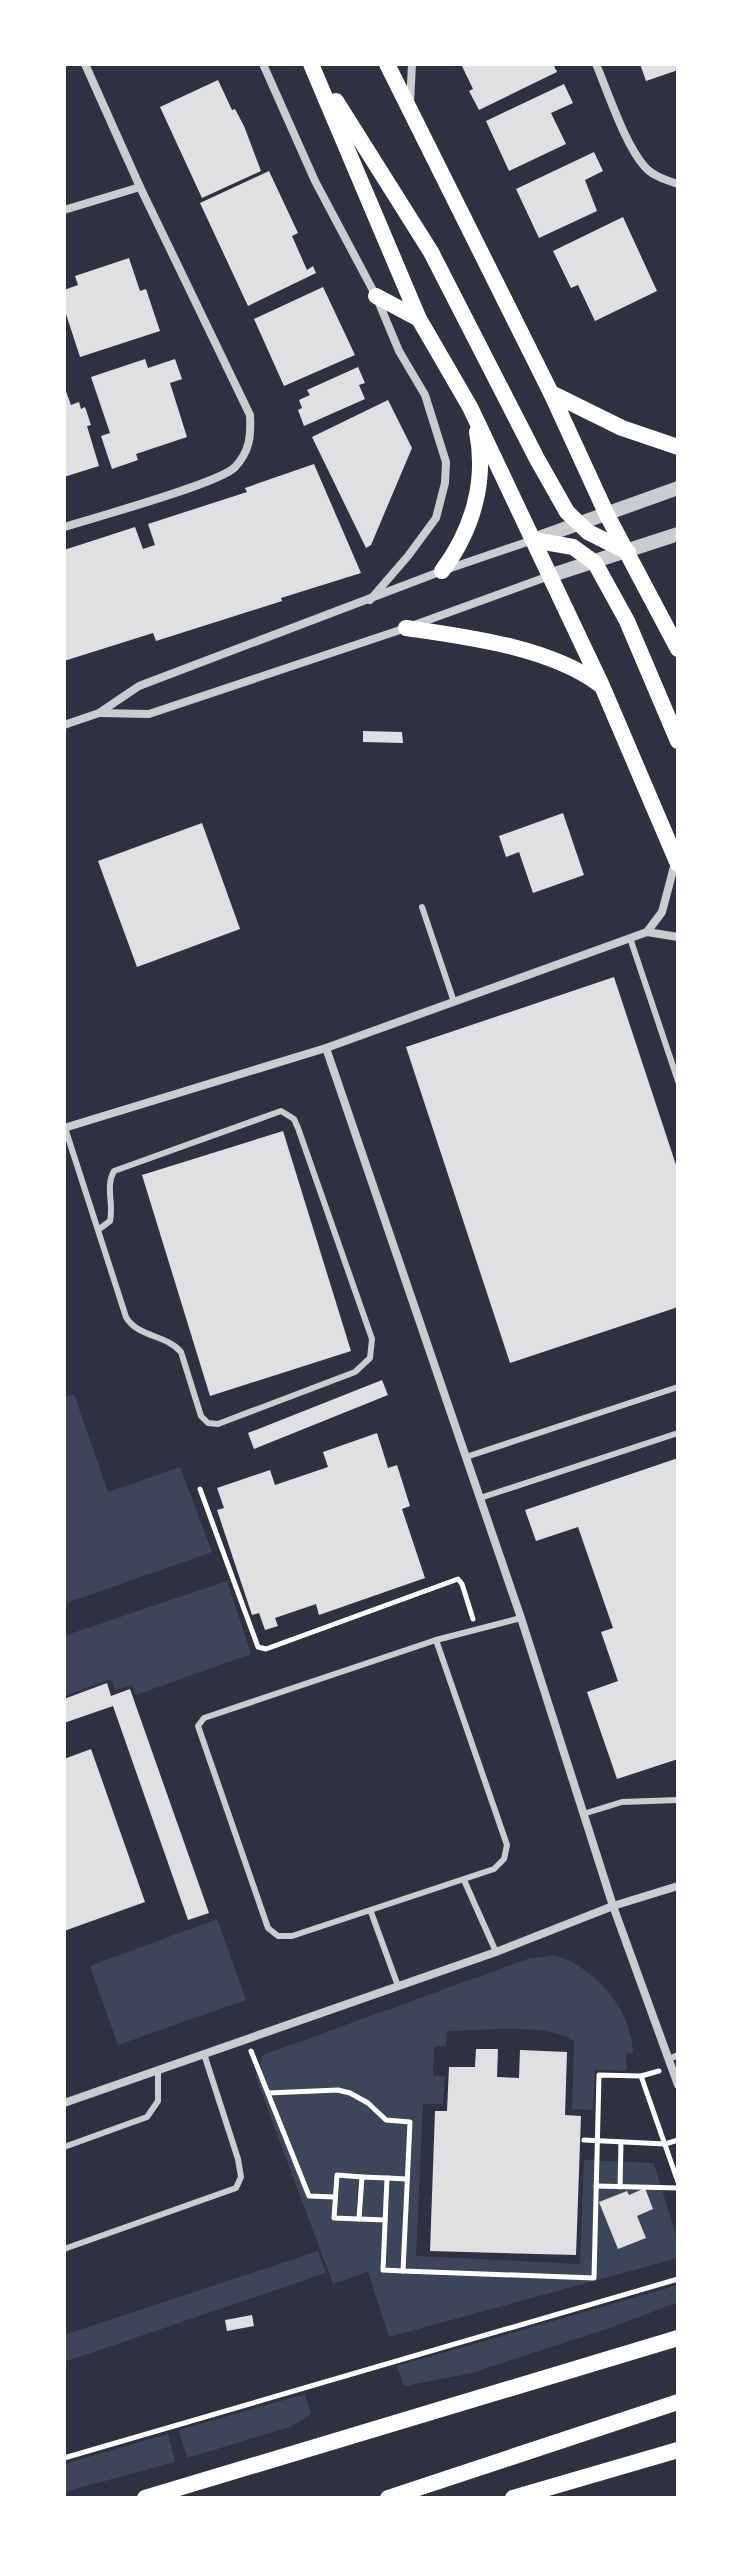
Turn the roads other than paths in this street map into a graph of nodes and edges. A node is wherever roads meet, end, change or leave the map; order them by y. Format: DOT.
graph roads {
  1 [pos="85,64"];
  2 [pos="263,64"];
  3 [pos="312,64"];
  4 [pos="387,64"];
  5 [pos="412,64"];
  6 [pos="596,64"];
  7 [pos="409,107"];
  8 [pos="678,184"];
  9 [pos="140,187"];
  10 [pos="64,210"];
  11 [pos="376,296"];
  12 [pos="419,319"];
  13 [pos="551,393"];
  14 [pos="470,407"];
  15 [pos="678,447"];
  16 [pos="678,488"];
  17 [pos="607,515"];
  18 [pos="579,525"];
  19 [pos="64,527"];
  20 [pos="678,534"];
  21 [pos="533,540"];
  22 [pos="628,552"];
  23 [pos="595,563"];
  24 [pos="442,571"];
  25 [pos="549,576"];
  26 [pos="370,600"];
  27 [pos="406,628"];
  28 [pos="678,649"];
  29 [pos="602,686"];
  30 [pos="99,713"];
  31 [pos="64,725"];
  32 [pos="678,741"];
  33 [pos="677,862"];
  34 [pos="422,907"];
  35 [pos="647,932"];
  36 [pos="678,937"];
  37 [pos="630,938"];
  38 [pos="454,1002"];
  39 [pos="326,1048"];
  40 [pos="678,1081"];
  41 [pos="65,1128"];
  42 [pos="98,1230"];
  43 [pos="678,1387"];
  44 [pos="678,1433"];
  45 [pos="466,1457"];
  46 [pos="480,1498"];
  47 [pos="521,1618"];
  48 [pos="436,1640"];
  49 [pos="678,1800"];
  50 [pos="583,1814"];
  51 [pos="464,1880"];
  52 [pos="678,1886"];
  53 [pos="613,1906"];
  54 [pos="371,1912"];
  55 [pos="496,1952"];
  56 [pos="398,1986"];
  57 [pos="204,2054"];
  58 [pos="673,2061"];
  59 [pos="158,2070"];
  60 [pos="678,2085"];
  61 [pos="64,2103"];
  62 [pos="64,2147"];
  63 [pos="64,2249"];
  64 [pos="678,2338"];
  65 [pos="678,2402"];
  66 [pos="678,2450"];
  67 [pos="145,2498"];
  68 [pos="388,2498"];
  69 [pos="513,2498"];
  1 -- 9 [label="street"];
  2 -- 11 [label="street"];
  3 -- 12 [label="main road"];
  3 -- 18 [label="main road"];
  4 -- 7 [label="main road"];
  5 -- 7 [label="street"];
  6 -- 8 [label="street"];
  7 -- 13 [label="main road"];
  9 -- 10 [label="street"];
  9 -- 19 [label="street"];
  11 -- 12 [label="main road"];
  11 -- 26 [label="street"];
  12 -- 14 [label="main road"];
  13 -- 15 [label="main road"];
  13 -- 17 [label="main road"];
  14 -- 21 [label="main road"];
  14 -- 24 [label="main road"];
  16 -- 17 [label="street"];
  17 -- 18 [label="street"];
  17 -- 22 [label="main road"];
  18 -- 21 [label="street"];
  18 -- 22 [label="main road"];
  20 -- 22 [label="street"];
  21 -- 23 [label="main road"];
  21 -- 24 [label="street"];
  21 -- 25 [label="main road"];
  22 -- 23 [label="street"];
  22 -- 28 [label="main road"];
  23 -- 25 [label="street"];
  23 -- 32 [label="main road"];
  24 -- 26 [label="street"];
  25 -- 27 [label="street"];
  25 -- 29 [label="main road"];
  26 -- 30 [label="street"];
  27 -- 29 [label="main road"];
  27 -- 30 [label="street"];
  29 -- 33 [label="main road"];
  30 -- 31 [label="street"];
  33 -- 35 [label="street"];
  34 -- 38 [label="lane"];
  35 -- 36 [label="street"];
  35 -- 37 [label="street"];
  37 -- 38 [label="street"];
  37 -- 40 [label="lane"];
  38 -- 39 [label="street"];
  39 -- 41 [label="street"];
  39 -- 45 [label="street"];
  41 -- 42 [label="lane"];
  42 -- 42 [label="lane"];
  43 -- 45 [label="lane"];
  44 -- 46 [label="lane"];
  45 -- 46 [label="street"];
  46 -- 47 [label="street"];
  47 -- 48 [label="lane"];
  47 -- 50 [label="street"];
  48 -- 51 [label="lane"];
  48 -- 54 [label="lane"];
  49 -- 50 [label="lane"];
  50 -- 53 [label="street"];
  51 -- 54 [label="lane"];
  51 -- 55 [label="lane"];
  52 -- 53 [label="street"];
  53 -- 55 [label="street"];
  53 -- 58 [label="street"];
  54 -- 56 [label="lane"];
  55 -- 56 [label="street"];
  56 -- 57 [label="street"];
  57 -- 59 [label="street"];
  57 -- 63 [label="lane"];
  58 -- 60 [label="street"];
  59 -- 61 [label="street"];
  59 -- 62 [label="lane"];
  64 -- 67 [label="main road"];
  65 -- 68 [label="main road"];
  66 -- 69 [label="main road"];
}
